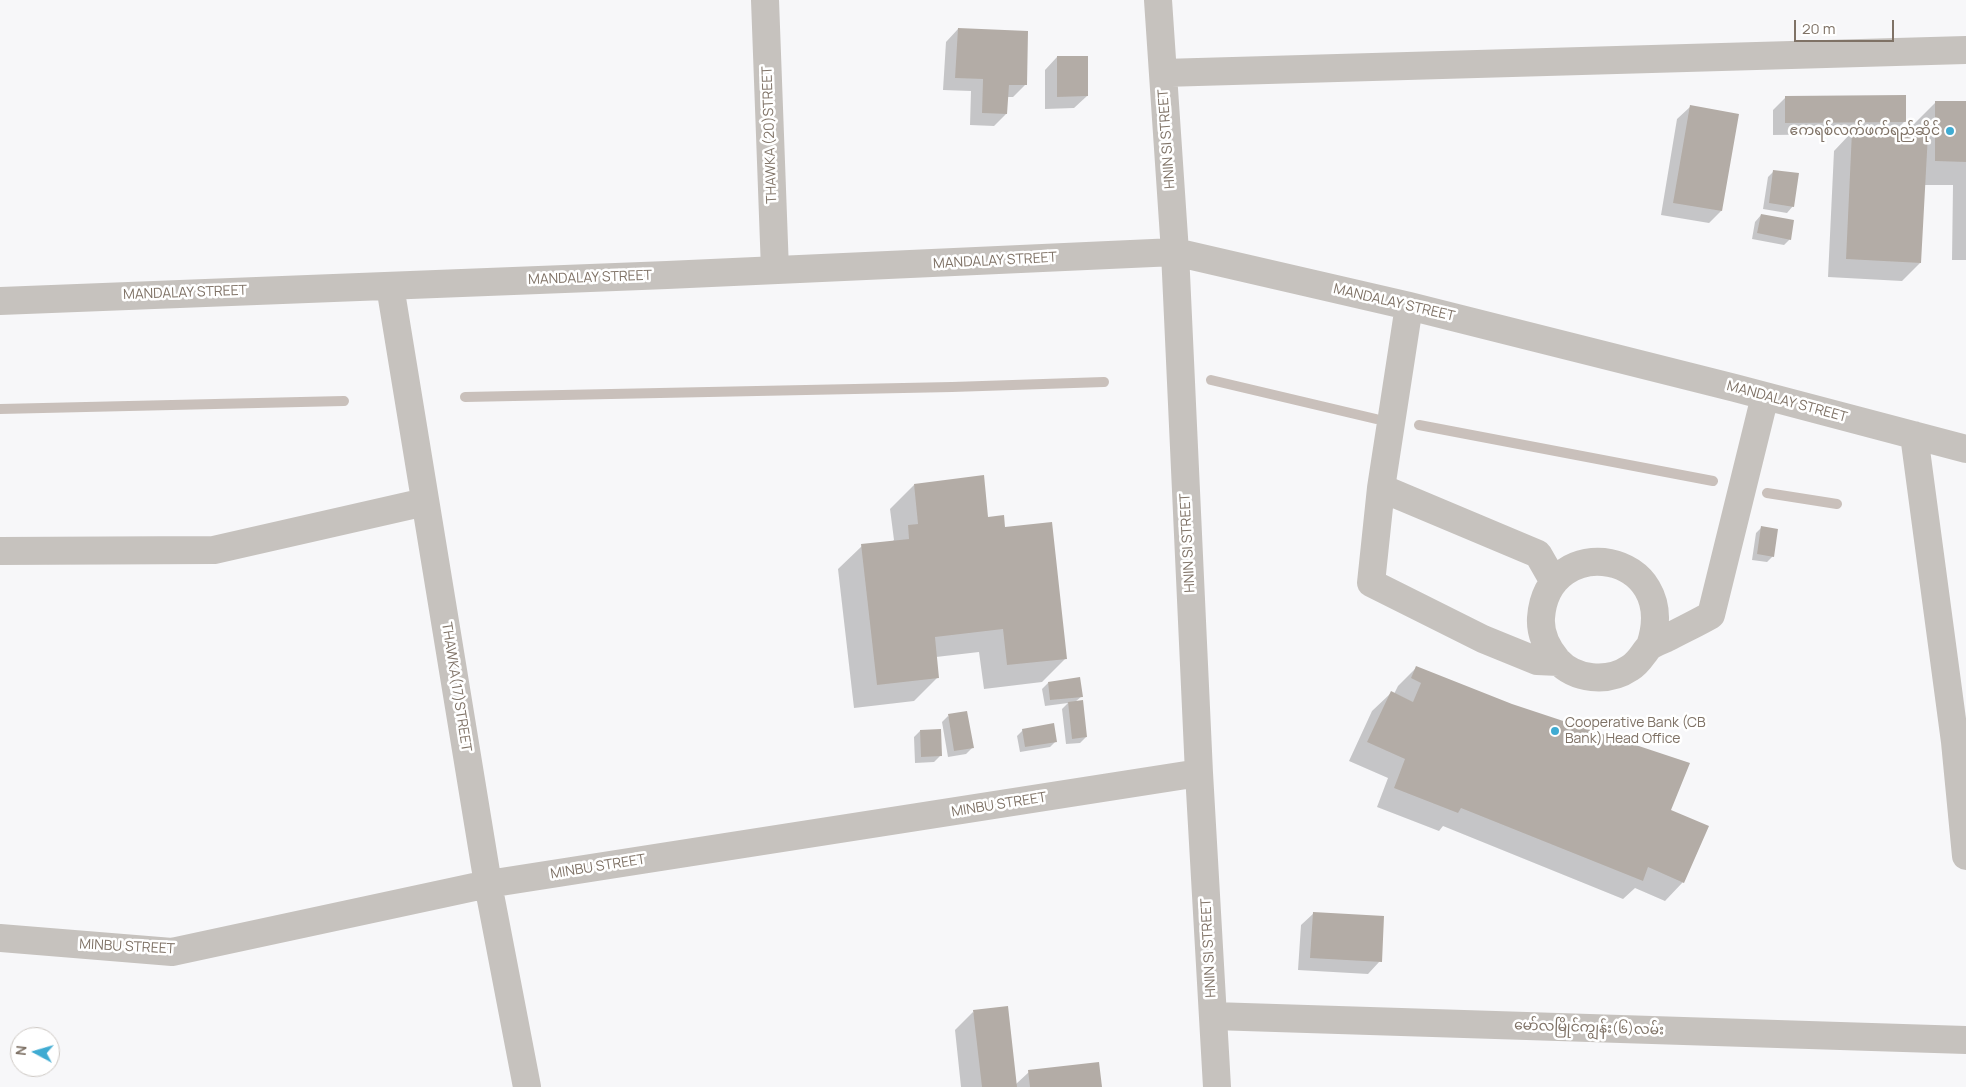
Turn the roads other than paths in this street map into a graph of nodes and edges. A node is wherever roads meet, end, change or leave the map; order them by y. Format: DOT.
graph roads {
  1 [pos="765,0"];
  2 [pos="1158,0"];
  3 [pos="1966,50"];
  4 [pos="1163,73"];
  5 [pos="1175,252"];
  6 [pos="775,270"];
  7 [pos="390,286"];
  8 [pos="0,300"];
  9 [pos="1409,306"];
  10 [pos="1764,396"];
  11 [pos="1914,435"];
  12 [pos="1966,449"];
  13 [pos="1382,488"];
  14 [pos="426,502"];
  15 [pos="0,551"];
  16 [pos="1554,582"];
  17 [pos="1650,646"];
  18 [pos="1559,662"];
  19 [pos="1199,773"];
  20 [pos="1966,856"];
  21 [pos="488,884"];
  22 [pos="0,938"];
  23 [pos="1213,1016"];
  24 [pos="1966,1040"];
  25 [pos="527,1087"];
  26 [pos="1217,1087"];
  1 -- 6 [label="street, THAWKA (20)STREET"];
  2 -- 4 [label="street, HNIN SI STREET"];
  3 -- 4 [label="street"];
  4 -- 5 [label="street, HNIN SI STREET"];
  5 -- 6 [label="street, MANDALAY STREET"];
  5 -- 9 [label="street, MANDALAY STREET"];
  5 -- 19 [label="street, HNIN SI STREET"];
  6 -- 7 [label="street, MANDALAY STREET"];
  7 -- 8 [label="street, MANDALAY STREET"];
  7 -- 14 [label="street, THAWKA(17)STREET"];
  9 -- 10 [label="street, MANDALAY STREET"];
  9 -- 13 [label="street"];
  10 -- 11 [label="street, MANDALAY STREET"];
  10 -- 17 [label="street"];
  11 -- 12 [label="street, MANDALAY STREET"];
  11 -- 20 [label="street"];
  13 -- 16 [label="street"];
  13 -- 18 [label="street"];
  14 -- 15 [label="street"];
  14 -- 21 [label="street, THAWKA(17)STREET"];
  16 -- 17 [label="street"];
  16 -- 18 [label="street"];
  17 -- 18 [label="street"];
  19 -- 21 [label="street, MINBU STREET"];
  19 -- 23 [label="street, HNIN SI STREET"];
  21 -- 22 [label="street, MINBU STREET"];
  21 -- 25 [label="street, THAWKA(17)STREET"];
  23 -- 24 [label="street, မော်လမြိုင်ကျွန်း(၆)လမ်း"];
  23 -- 26 [label="street, HNIN SI STREET"];
}
